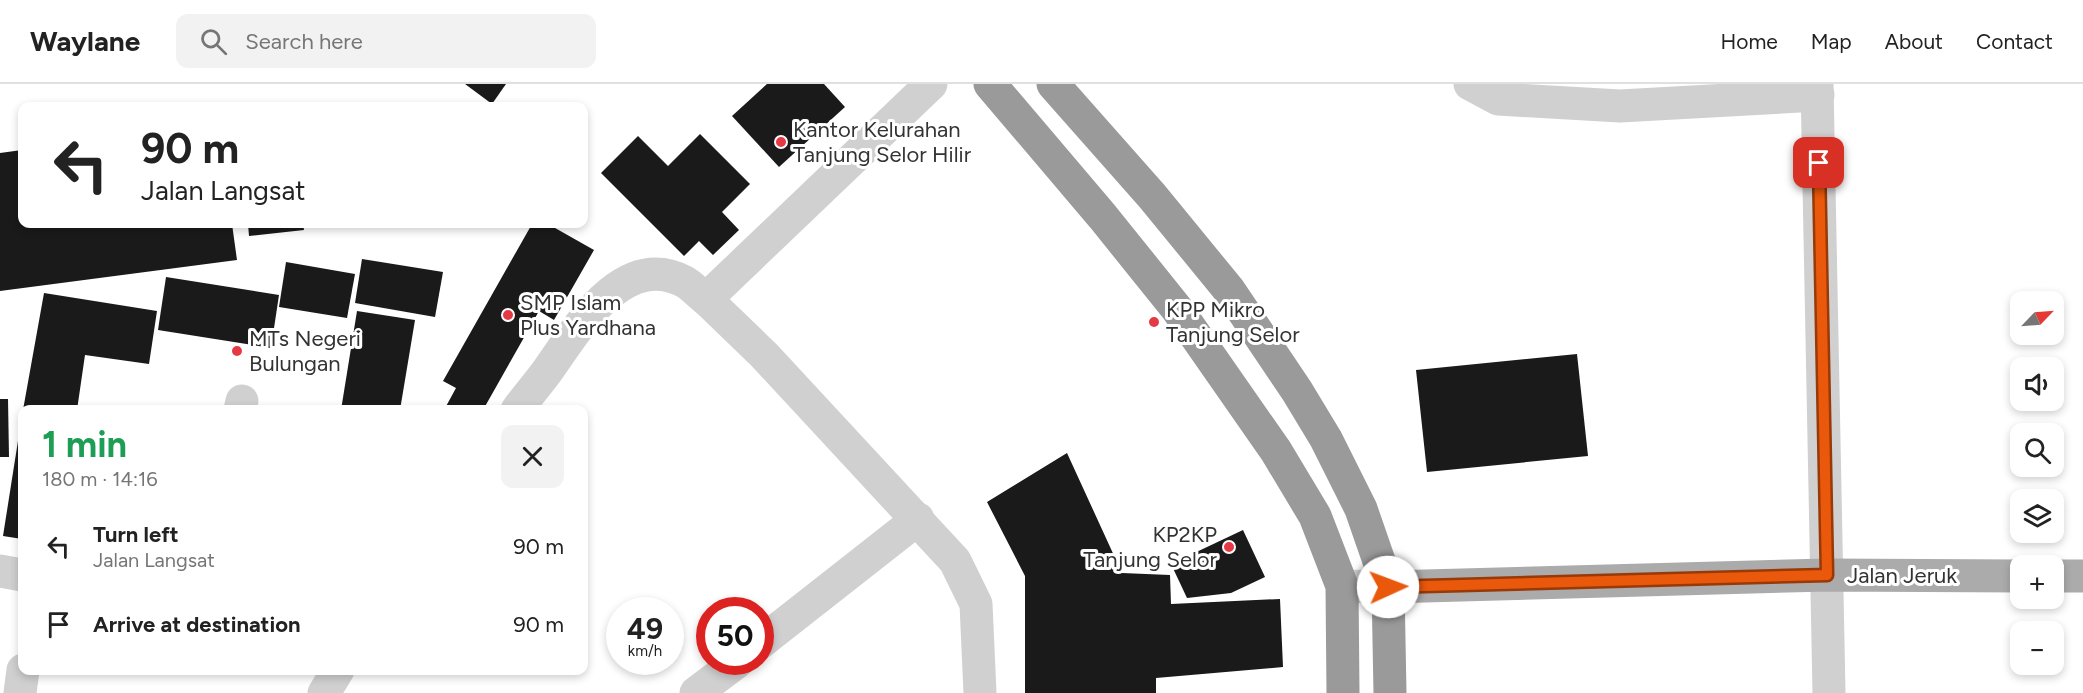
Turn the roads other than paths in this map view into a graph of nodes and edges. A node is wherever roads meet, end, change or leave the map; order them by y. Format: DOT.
graph roads {
  1 [pos="931,84"];
  2 [pos="990,84"];
  3 [pos="1053,84"];
  4 [pos="1470,84"];
  5 [pos="1818,89"];
  6 [pos="706,299"];
  7 [pos="521,405"];
  8 [pos="918,519"];
  9 [pos="0,571"];
  10 [pos="18,574"];
  11 [pos="1827,575"];
  12 [pos="2010,576"];
  13 [pos="2064,576"];
  14 [pos="2083,576"];
  15 [pos="1342,586"];
  16 [pos="1388,587"];
  17 [pos="774,632"];
  18 [pos="22,675"];
  19 [pos="335,675"];
  20 [pos="720,675"];
  21 [pos="20,693"];
  22 [pos="324,693"];
  23 [pos="696,693"];
  24 [pos="980,693"];
  25 [pos="1343,693"];
  26 [pos="1390,693"];
  27 [pos="1829,693"];
  1 -- 6 [label="street"];
  2 -- 15 [label="highway"];
  3 -- 16 [label="highway"];
  4 -- 5 [label="street"];
  5 -- 11 [label="street"];
  6 -- 7 [label="street"];
  6 -- 8 [label="street"];
  8 -- 17 [label="street"];
  8 -- 24 [label="street"];
  9 -- 10 [label="street"];
  11 -- 12 [label="main road, Jalan Jeruk"];
  11 -- 16 [label="main road, Jalan Jeruk"];
  11 -- 27 [label="street"];
  13 -- 14 [label="main road"];
  15 -- 16 [label="street"];
  15 -- 25 [label="highway"];
  16 -- 26 [label="highway"];
  18 -- 21 [label="street"];
  19 -- 22 [label="street"];
  20 -- 23 [label="street"];
}
